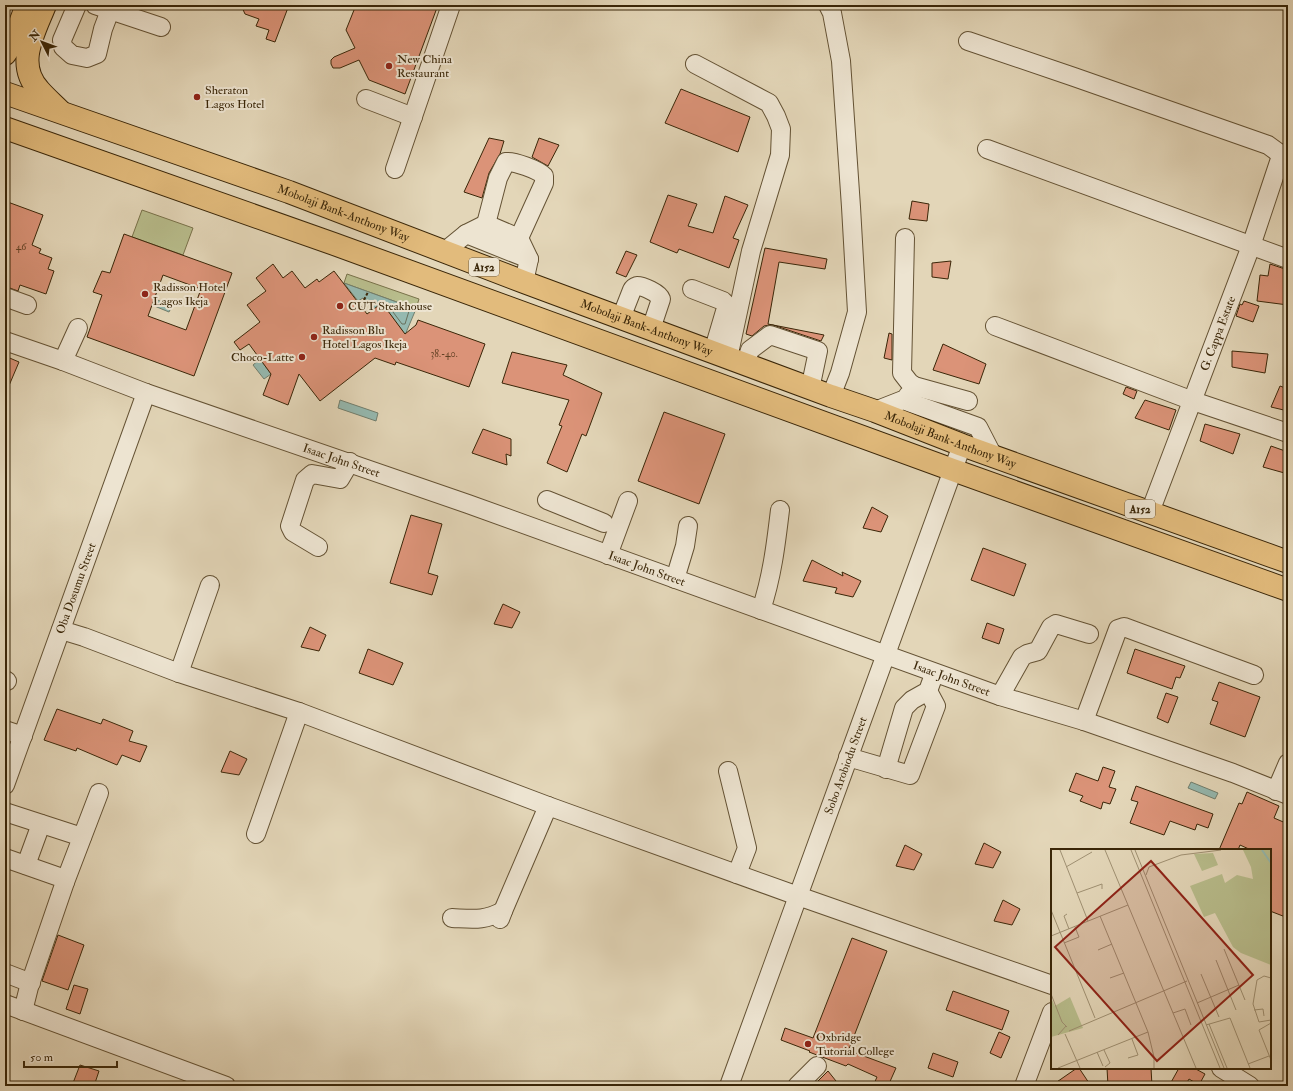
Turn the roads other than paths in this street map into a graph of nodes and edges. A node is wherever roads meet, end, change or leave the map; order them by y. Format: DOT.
graph roads {
  1 [pos="26,5"];
  2 [pos="45,5"];
  3 [pos="77,5"];
  4 [pos="451,5"];
  5 [pos="828,5"];
  6 [pos="106,7"];
  7 [pos="161,27"];
  8 [pos="968,41"];
  9 [pos="5,54"];
  10 [pos="696,64"];
  11 [pos="5,93"];
  12 [pos="366,99"];
  13 [pos="64,114"];
  14 [pos="413,116"];
  15 [pos="5,128"];
  16 [pos="987,149"];
  17 [pos="1284,154"];
  18 [pos="395,169"];
  19 [pos="289,192"];
  20 [pos="343,213"];
  21 [pos="275,223"];
  22 [pos="486,224"];
  23 [pos="466,234"];
  24 [pos="519,238"];
  25 [pos="905,238"];
  26 [pos="334,244"];
  27 [pos="1251,246"];
  28 [pos="444,252"];
  29 [pos="529,259"];
  30 [pos="1288,259"];
  31 [pos="524,282"];
  32 [pos="692,289"];
  33 [pos="5,297"];
  34 [pos="27,305"];
  35 [pos="621,318"];
  36 [pos="995,326"];
  37 [pos="78,328"];
  38 [pos="651,329"];
  39 [pos="5,341"];
  40 [pos="728,358"];
  41 [pos="63,361"];
  42 [pos="914,386"];
  43 [pos="810,388"];
  44 [pos="146,393"];
  45 [pos="831,396"];
  46 [pos="903,400"];
  47 [pos="968,401"];
  48 [pos="1193,401"];
  49 [pos="875,410"];
  50 [pos="1288,434"];
  51 [pos="962,445"];
  52 [pos="993,456"];
  53 [pos="350,462"];
  54 [pos="952,470"];
  55 [pos="547,500"];
  56 [pos="628,501"];
  57 [pos="780,510"];
  58 [pos="1150,512"];
  59 [pos="582,513"];
  60 [pos="604,523"];
  61 [pos="688,526"];
  62 [pos="574,543"];
  63 [pos="318,547"];
  64 [pos="608,555"];
  65 [pos="1288,562"];
  66 [pos="675,578"];
  67 [pos="210,585"];
  68 [pos="1288,590"];
  69 [pos="761,610"];
  70 [pos="61,630"];
  71 [pos="1089,634"];
  72 [pos="886,655"];
  73 [pos="935,672"];
  74 [pos="179,673"];
  75 [pos="1254,675"];
  76 [pos="928,691"];
  77 [pos="1000,696"];
  78 [pos="299,712"];
  79 [pos="1084,721"];
  80 [pos="5,730"];
  81 [pos="22,736"];
  82 [pos="848,757"];
  83 [pos="1288,763"];
  84 [pos="886,768"];
  85 [pos="728,771"];
  86 [pos="5,784"];
  87 [pos="99,793"];
  88 [pos="1282,793"];
  89 [pos="548,806"];
  90 [pos="5,812"];
  91 [pos="41,824"];
  92 [pos="256,834"];
  93 [pos="82,837"];
  94 [pos="5,858"];
  95 [pos="26,865"];
  96 [pos="737,874"];
  97 [pos="65,882"];
  98 [pos="798,896"];
  99 [pos="452,918"];
  100 [pos="5,973"];
  101 [pos="30,983"];
  102 [pos="1051,985"];
  103 [pos="5,1004"];
  104 [pos="22,1011"];
  105 [pos="1051,1015"];
  106 [pos="817,1066"];
  107 [pos="1223,1069"];
  108 [pos="226,1086"];
  109 [pos="729,1086"];
  110 [pos="797,1086"];
  111 [pos="1024,1086"];
  112 [pos="1250,1086"];
  1 -- 9 [label="main road"];
  2 -- 13 [label="main road"];
  3 -- 6 [label="street"];
  4 -- 14 [label="street"];
  5 -- 45 [label="street"];
  6 -- 7 [label="street"];
  8 -- 17 [label="street"];
  10 -- 40 [label="street"];
  11 -- 13 [label="main road, Mobolaji Bank-Anthony Way / A152"];
  12 -- 14 [label="street"];
  13 -- 19 [label="main road, Mobolaji Bank-Anthony Way / A152"];
  14 -- 18 [label="street"];
  15 -- 21 [label="main road, A152"];
  16 -- 27 [label="street"];
  17 -- 27 [label="street, G. Cappa Estate"];
  19 -- 20 [label="main road, Mobolaji Bank-Anthony Way / A152"];
  19 -- 21 [label="main road"];
  20 -- 26 [label="main road"];
  20 -- 28 [label="main road, Mobolaji Bank-Anthony Way / A152"];
  21 -- 26 [label="main road, A152"];
  22 -- 23 [label="street"];
  22 -- 24 [label="street"];
  22 -- 24 [label="street"];
  23 -- 28 [label="street"];
  23 -- 29 [label="street"];
  24 -- 29 [label="street"];
  25 -- 42 [label="street"];
  26 -- 54 [label="main road, A152"];
  27 -- 30 [label="street"];
  27 -- 48 [label="street, G. Cappa Estate"];
  28 -- 31 [label="main road, Mobolaji Bank-Anthony Way / A152"];
  29 -- 31 [label="street"];
  31 -- 35 [label="main road, Mobolaji Bank-Anthony Way / A152"];
  32 -- 40 [label="street"];
  33 -- 34 [label="street"];
  35 -- 38 [label="main road, Mobolaji Bank-Anthony Way / A152"];
  35 -- 38 [label="street"];
  36 -- 48 [label="street"];
  37 -- 41 [label="street"];
  38 -- 40 [label="main road, Mobolaji Bank-Anthony Way / A152"];
  39 -- 41 [label="street, Isaac John Street"];
  40 -- 43 [label="main road, Mobolaji Bank-Anthony Way / A152"];
  40 -- 43 [label="street"];
  41 -- 44 [label="street, Isaac John Street"];
  42 -- 46 [label="street"];
  42 -- 47 [label="street"];
  43 -- 45 [label="main road, Mobolaji Bank-Anthony Way / A152"];
  44 -- 53 [label="street, Isaac John Street"];
  44 -- 70 [label="street, Oba Dosumu Street"];
  45 -- 49 [label="main road, Mobolaji Bank-Anthony Way / A152"];
  46 -- 49 [label="street"];
  46 -- 52 [label="street"];
  48 -- 50 [label="street"];
  48 -- 58 [label="street, G. Cappa Estate"];
  49 -- 51 [label="main road, Mobolaji Bank-Anthony Way / A152"];
  51 -- 52 [label="main road, Mobolaji Bank-Anthony Way / A152"];
  51 -- 54 [label="street, Sobo Arobiodu Street"];
  52 -- 58 [label="main road, Mobolaji Bank-Anthony Way / A152"];
  53 -- 62 [label="street, Isaac John Street"];
  53 -- 63 [label="street"];
  54 -- 68 [label="main road, A152"];
  54 -- 72 [label="street, Sobo Arobiodu Street"];
  55 -- 59 [label="street"];
  56 -- 64 [label="street"];
  57 -- 69 [label="street"];
  58 -- 65 [label="main road, Mobolaji Bank-Anthony Way / A152"];
  59 -- 60 [label="street"];
  59 -- 62 [label="street"];
  61 -- 66 [label="street"];
  62 -- 64 [label="street, Isaac John Street"];
  64 -- 66 [label="street, Isaac John Street"];
  66 -- 69 [label="street, Isaac John Street"];
  67 -- 74 [label="street"];
  69 -- 72 [label="street, Isaac John Street"];
  70 -- 74 [label="street"];
  70 -- 81 [label="street, Oba Dosumu Street"];
  71 -- 77 [label="street"];
  72 -- 73 [label="street, Isaac John Street"];
  72 -- 82 [label="street, Sobo Arobiodu Street"];
  73 -- 76 [label="street"];
  73 -- 77 [label="street, Isaac John Street"];
  74 -- 78 [label="street"];
  75 -- 79 [label="street"];
  76 -- 84 [label="street"];
  76 -- 84 [label="street"];
  77 -- 79 [label="street, Isaac John Street"];
  78 -- 89 [label="street"];
  78 -- 92 [label="street"];
  79 -- 88 [label="street, Isaac John Street"];
  80 -- 81 [label="street"];
  81 -- 86 [label="street, Oba Dosumu Street"];
  82 -- 84 [label="street"];
  82 -- 98 [label="street, Sobo Arobiodu Street"];
  83 -- 88 [label="street"];
  85 -- 96 [label="street"];
  87 -- 93 [label="street"];
  89 -- 96 [label="street"];
  89 -- 99 [label="street"];
  90 -- 91 [label="street"];
  91 -- 93 [label="street"];
  91 -- 95 [label="street"];
  93 -- 97 [label="street"];
  94 -- 95 [label="street"];
  95 -- 97 [label="street"];
  96 -- 98 [label="street"];
  97 -- 101 [label="street"];
  98 -- 102 [label="street"];
  98 -- 109 [label="street, Sobo Arobiodu Street"];
  100 -- 101 [label="street"];
  101 -- 104 [label="street"];
  103 -- 104 [label="street"];
  104 -- 108 [label="street"];
  105 -- 111 [label="street"];
  106 -- 110 [label="street"];
  107 -- 112 [label="street"];
}
